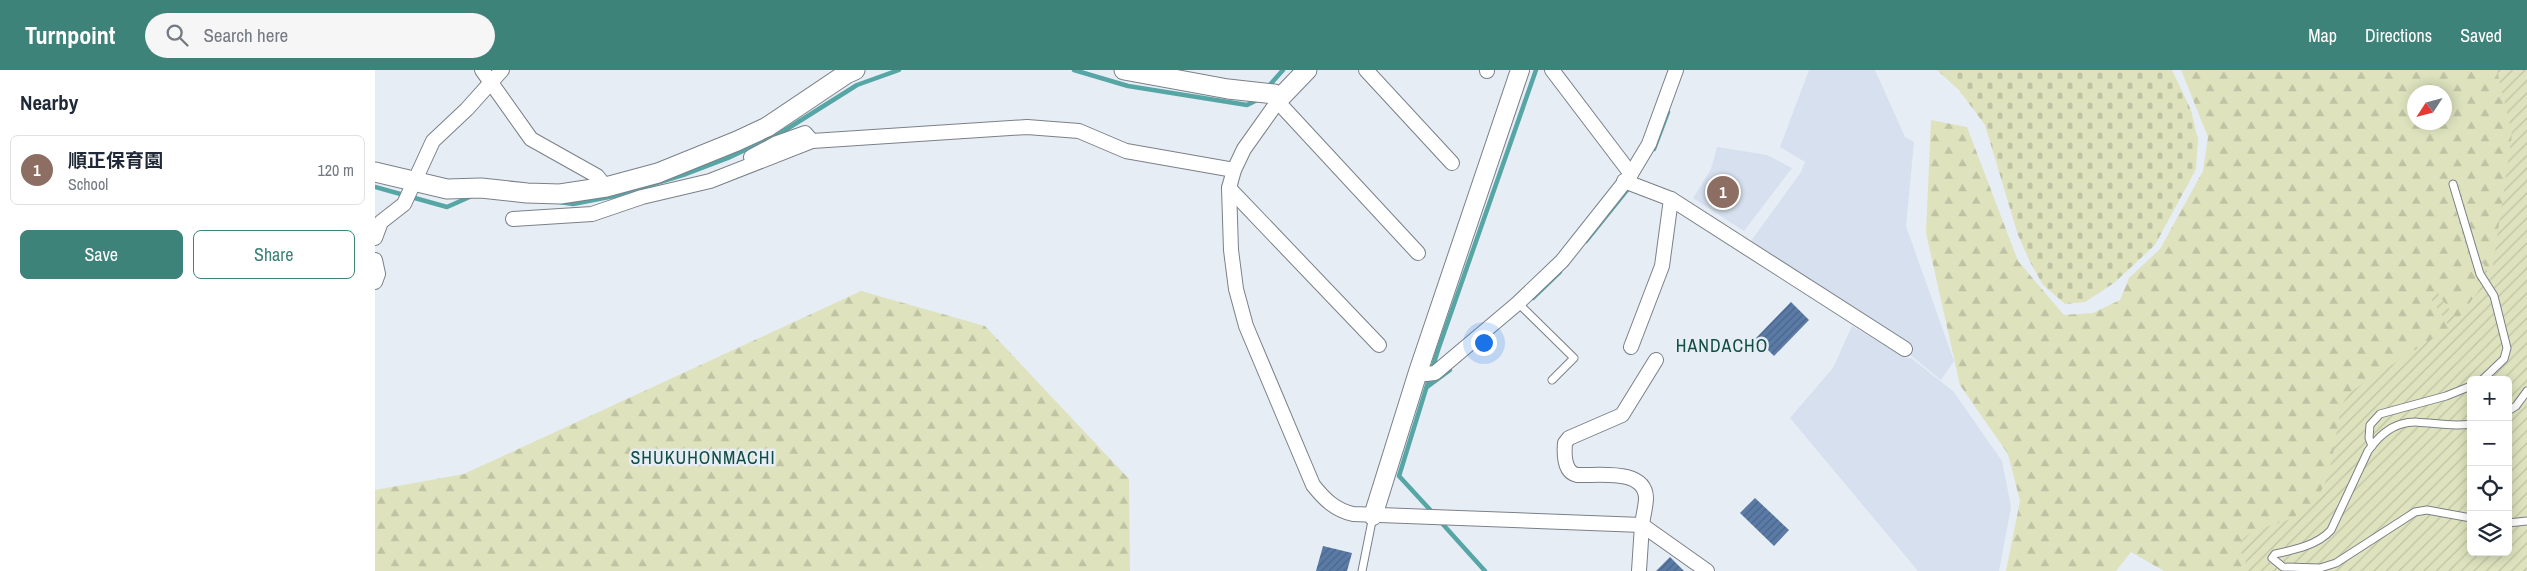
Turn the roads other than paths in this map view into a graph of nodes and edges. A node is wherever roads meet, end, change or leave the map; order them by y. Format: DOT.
graph roads {
  1 [pos="482,70"];
  2 [pos="501,70"];
  3 [pos="855,70"];
  4 [pos="1125,70"];
  5 [pos="1307,70"];
  6 [pos="1366,70"];
  7 [pos="1520,70"];
  8 [pos="1552,70"];
  9 [pos="1676,70"];
  10 [pos="491,82"];
  11 [pos="1278,98"];
  12 [pos="772,136"];
  13 [pos="812,141"];
  14 [pos="1452,163"];
  15 [pos="1234,170"];
  16 [pos="375,172"];
  17 [pos="721,176"];
  18 [pos="1630,181"];
  19 [pos="2453,184"];
  20 [pos="1229,188"];
  21 [pos="628,190"];
  22 [pos="411,192"];
  23 [pos="1671,200"];
  24 [pos="513,219"];
  25 [pos="375,238"];
  26 [pos="1418,253"];
  27 [pos="375,260"];
  28 [pos="375,282"];
  29 [pos="1521,306"];
  30 [pos="1379,344"];
  31 [pos="1631,347"];
  32 [pos="1905,349"];
  33 [pos="1656,360"];
  34 [pos="1426,373"];
  35 [pos="2485,376"];
  36 [pos="1552,380"];
  37 [pos="2467,388"];
  38 [pos="2527,391"];
  39 [pos="2512,408"];
  40 [pos="2467,424"];
  41 [pos="2372,446"];
  42 [pos="1373,516"];
  43 [pos="2467,517"];
  44 [pos="2527,521"];
  45 [pos="2512,523"];
  46 [pos="1642,525"];
  47 [pos="1361,571"];
  48 [pos="1639,571"];
  49 [pos="1707,571"];
  1 -- 10 [label="street"];
  2 -- 10 [label="street"];
  3 -- 12 [label="main road"];
  4 -- 11 [label="main road"];
  5 -- 11 [label="main road"];
  6 -- 14 [label="street"];
  7 -- 34 [label="street"];
  8 -- 18 [label="street"];
  9 -- 18 [label="street"];
  10 -- 21 [label="street"];
  10 -- 22 [label="street"];
  11 -- 15 [label="street"];
  11 -- 26 [label="street"];
  12 -- 13 [label="street"];
  12 -- 17 [label="street"];
  12 -- 21 [label="main road"];
  13 -- 15 [label="street"];
  13 -- 17 [label="street"];
  15 -- 20 [label="street"];
  16 -- 22 [label="main road"];
  17 -- 21 [label="street"];
  18 -- 23 [label="street"];
  18 -- 29 [label="street"];
  19 -- 35 [label="lane"];
  20 -- 30 [label="street"];
  20 -- 42 [label="street"];
  21 -- 22 [label="main road"];
  21 -- 24 [label="street"];
  22 -- 25 [label="street"];
  23 -- 31 [label="street"];
  23 -- 32 [label="street"];
  27 -- 28 [label="street"];
  29 -- 34 [label="street"];
  29 -- 36 [label="lane"];
  33 -- 46 [label="street"];
  34 -- 42 [label="street"];
  37 -- 41 [label="lane"];
  38 -- 39 [label="lane"];
  40 -- 41 [label="lane"];
  41 -- 43 [label="lane"];
  42 -- 46 [label="street"];
  42 -- 47 [label="lane"];
  44 -- 45 [label="lane"];
  46 -- 48 [label="street"];
  46 -- 49 [label="street"];
}
